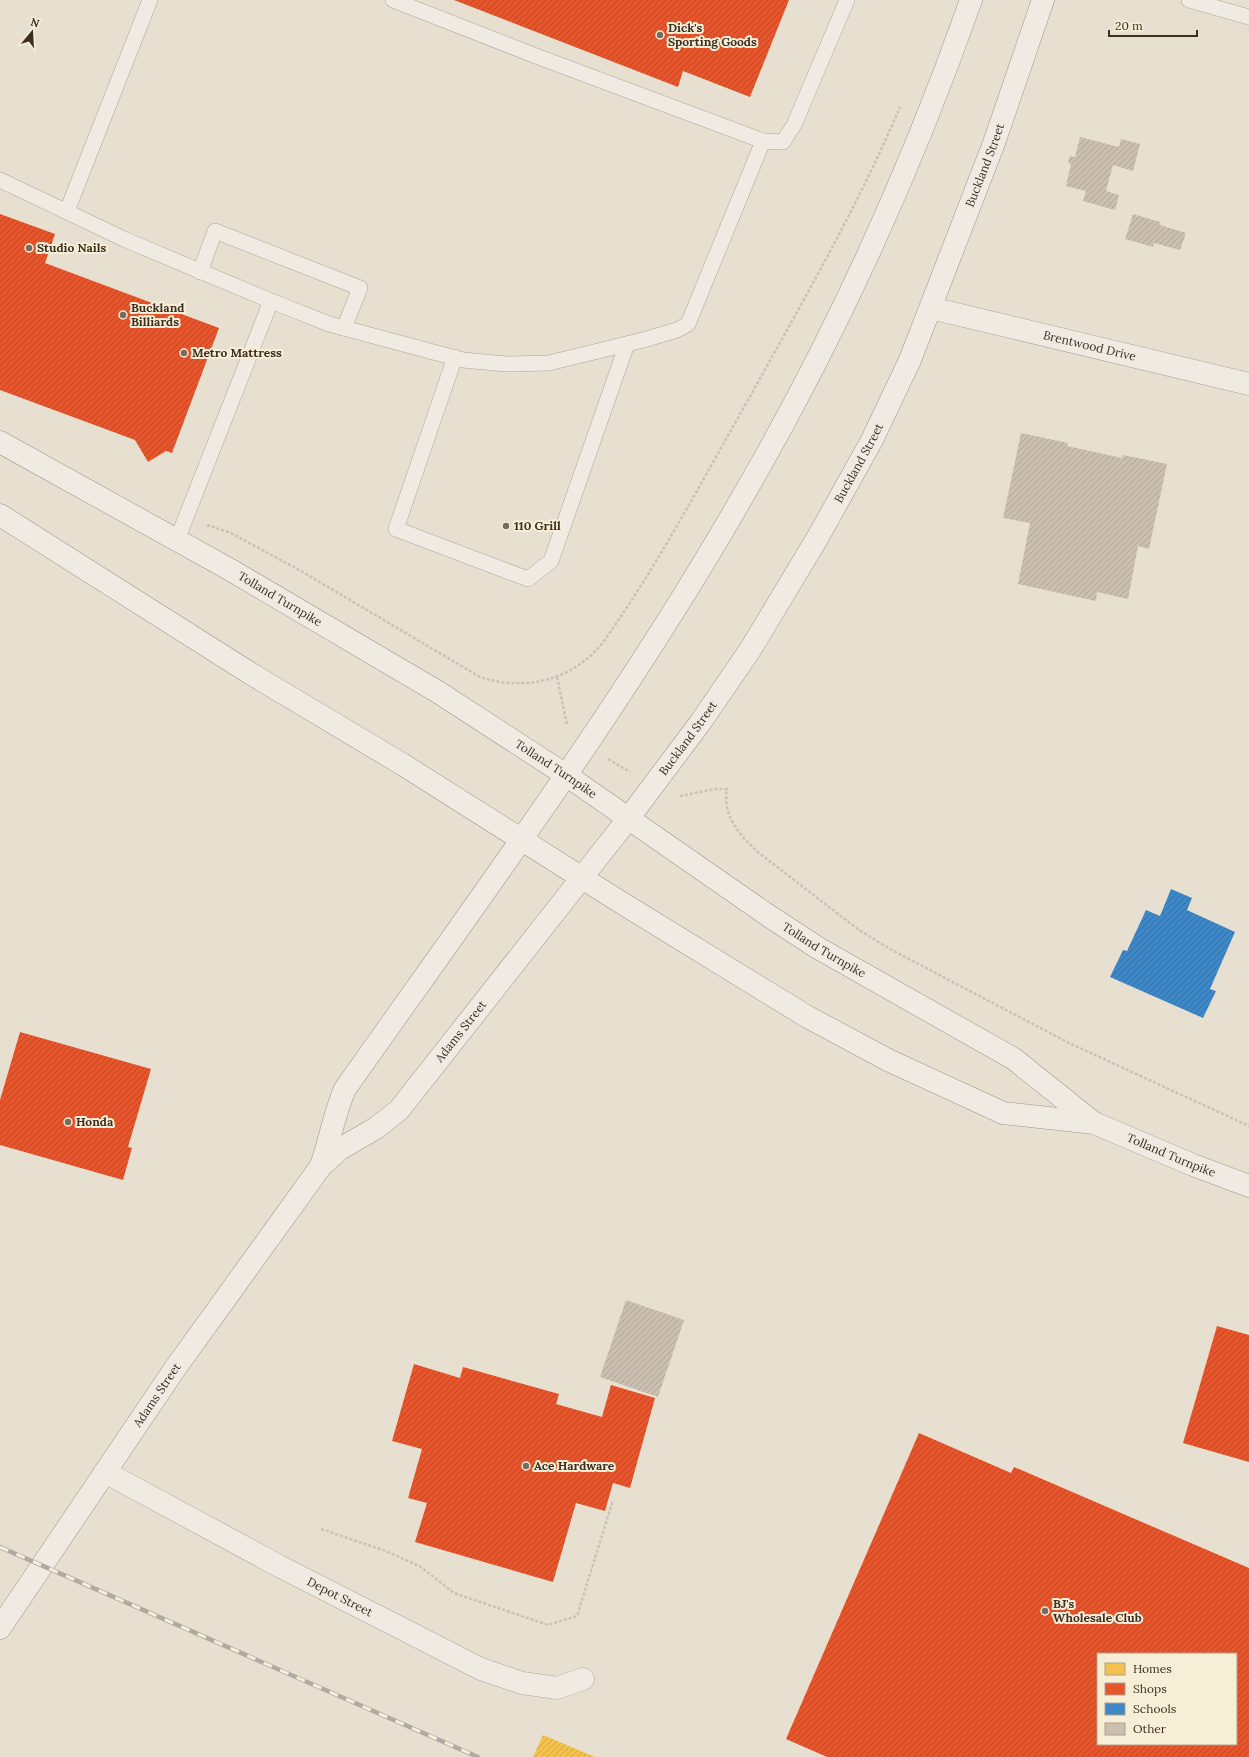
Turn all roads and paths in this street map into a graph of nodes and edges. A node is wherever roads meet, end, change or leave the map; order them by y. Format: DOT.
graph roads {
  1 [pos="150,0"];
  2 [pos="393,0"];
  3 [pos="847,0"];
  4 [pos="971,0"];
  5 [pos="1043,0"];
  6 [pos="1189,0"];
  7 [pos="1249,17"];
  8 [pos="903,100"];
  9 [pos="763,141"];
  10 [pos="0,180"];
  11 [pos="67,211"];
  12 [pos="200,272"];
  13 [pos="271,301"];
  14 [pos="931,308"];
  15 [pos="344,328"];
  16 [pos="627,344"];
  17 [pos="455,357"];
  18 [pos="1249,384"];
  19 [pos="0,442"];
  20 [pos="0,515"];
  21 [pos="186,519"];
  22 [pos="177,540"];
  23 [pos="557,677"];
  24 [pos="586,745"];
  25 [pos="566,775"];
  26 [pos="652,786"];
  27 [pos="628,818"];
  28 [pos="522,838"];
  29 [pos="582,877"];
  30 [pos="1094,1123"];
  31 [pos="1249,1126"];
  32 [pos="322,1166"];
  33 [pos="1249,1186"];
  34 [pos="105,1472"];
  35 [pos="613,1500"];
  36 [pos="321,1529"];
  37 [pos="0,1628"];
  38 [pos="583,1678"];
  1 -- 11 [label="lane"];
  2 -- 9 [label="lane"];
  3 -- 9 [label="lane"];
  4 -- 24 [label="main road"];
  5 -- 14 [label="main road, Buckland Street"];
  6 -- 7 [label="lane"];
  8 -- 23 [label="path"];
  9 -- 16 [label="lane"];
  10 -- 11 [label="lane"];
  11 -- 12 [label="lane"];
  12 -- 13 [label="lane"];
  12 -- 15 [label="lane"];
  13 -- 15 [label="lane"];
  13 -- 21 [label="lane"];
  14 -- 18 [label="main road, Brentwood Drive"];
  14 -- 26 [label="main road, Buckland Street"];
  15 -- 17 [label="lane"];
  16 -- 17 [label="lane"];
  16 -- 17 [label="lane"];
  19 -- 22 [label="main road, Tolland Turnpike"];
  20 -- 28 [label="main road, Tolland Turnpike"];
  21 -- 22 [label="lane"];
  21 -- 23 [label="path"];
  22 -- 25 [label="main road, Tolland Turnpike"];
  23 -- 24 [label="path"];
  24 -- 25 [label="main road"];
  24 -- 26 [label="path"];
  25 -- 27 [label="main road, Tolland Turnpike"];
  25 -- 28 [label="main road"];
  26 -- 27 [label="main road, Buckland Street"];
  26 -- 31 [label="path"];
  27 -- 29 [label="main road, Buckland Street"];
  27 -- 30 [label="main road, Tolland Turnpike"];
  28 -- 29 [label="main road, Tolland Turnpike"];
  28 -- 32 [label="main road, Adams Street"];
  29 -- 30 [label="main road, Tolland Turnpike"];
  29 -- 32 [label="main road, Adams Street"];
  30 -- 33 [label="main road, Tolland Turnpike"];
  32 -- 34 [label="main road, Adams Street"];
  34 -- 37 [label="main road, Adams Street"];
  34 -- 38 [label="main road, Depot Street"];
  35 -- 36 [label="path"];
}
